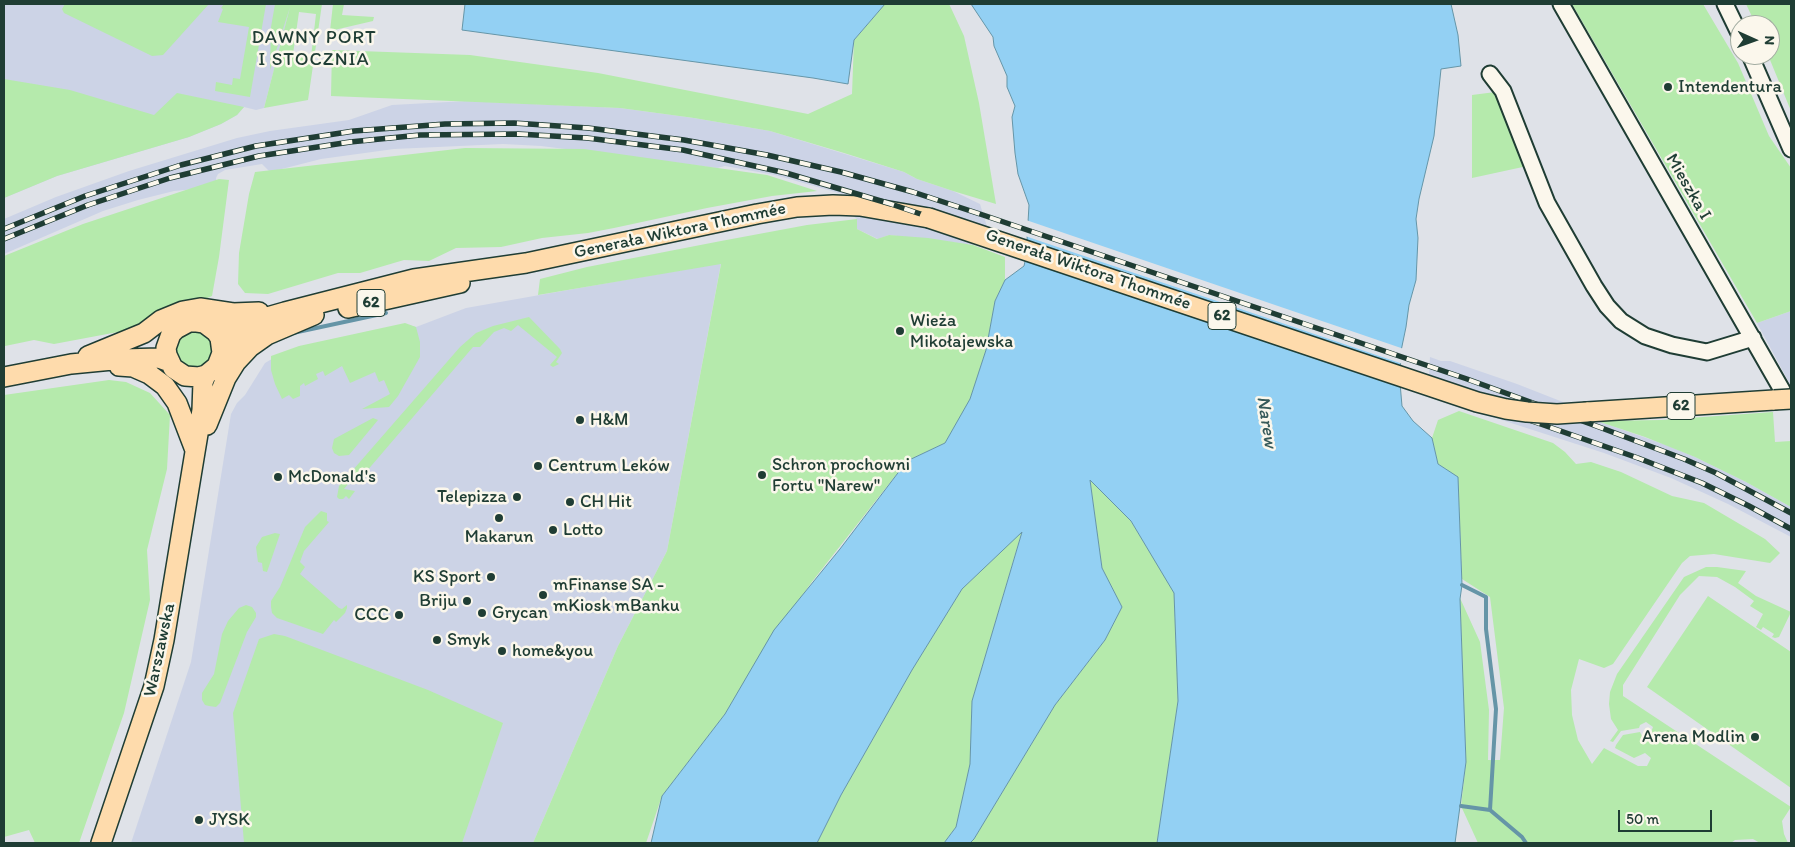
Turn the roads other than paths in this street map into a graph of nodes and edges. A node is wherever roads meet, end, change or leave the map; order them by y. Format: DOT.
graph roads {
  1 [pos="1561,4"];
  2 [pos="1724,4"];
  3 [pos="1730,16"];
  4 [pos="1754,65"];
  5 [pos="1490,74"];
  6 [pos="1791,149"];
  7 [pos="526,263"];
  8 [pos="285,312"];
  9 [pos="314,315"];
  10 [pos="213,329"];
  11 [pos="1753,338"];
  12 [pos="168,341"];
  13 [pos="222,352"];
  14 [pos="85,361"];
  15 [pos="170,362"];
  16 [pos="206,375"];
  17 [pos="185,376"];
  18 [pos="4,378"];
  19 [pos="1782,396"];
  20 [pos="195,452"];
  21 [pos="101,843"];
  1 -- 11 [label="street, Mieszka I"];
  2 -- 3 [label="street"];
  4 -- 6 [label="street"];
  5 -- 11 [label="street"];
  7 -- 8 [label="main road, Generała Wiktora Thommée / 62"];
  7 -- 9 [label="main road, Generała Wiktora Thommée / 62"];
  7 -- 19 [label="main road, Generała Wiktora Thommée / 62, bridge"];
  8 -- 10 [label="main road, Generała Wiktora Thommée / 62"];
  8 -- 14 [label="main road, 62"];
  9 -- 13 [label="main road, Generała Wiktora Thommée / 62"];
  9 -- 20 [label="main road"];
  10 -- 12 [label="main road, 62"];
  10 -- 13 [label="main road"];
  11 -- 19 [label="street, Mieszka I"];
  12 -- 14 [label="main road, 62"];
  12 -- 15 [label="main road"];
  13 -- 16 [label="main road, 62"];
  14 -- 15 [label="main road, 62"];
  14 -- 18 [label="main road, 62"];
  14 -- 20 [label="main road"];
  15 -- 17 [label="main road"];
  16 -- 17 [label="main road"];
  16 -- 20 [label="main road, Warszawska"];
  17 -- 20 [label="main road, Warszawska"];
  20 -- 21 [label="main road, Warszawska"];
}
